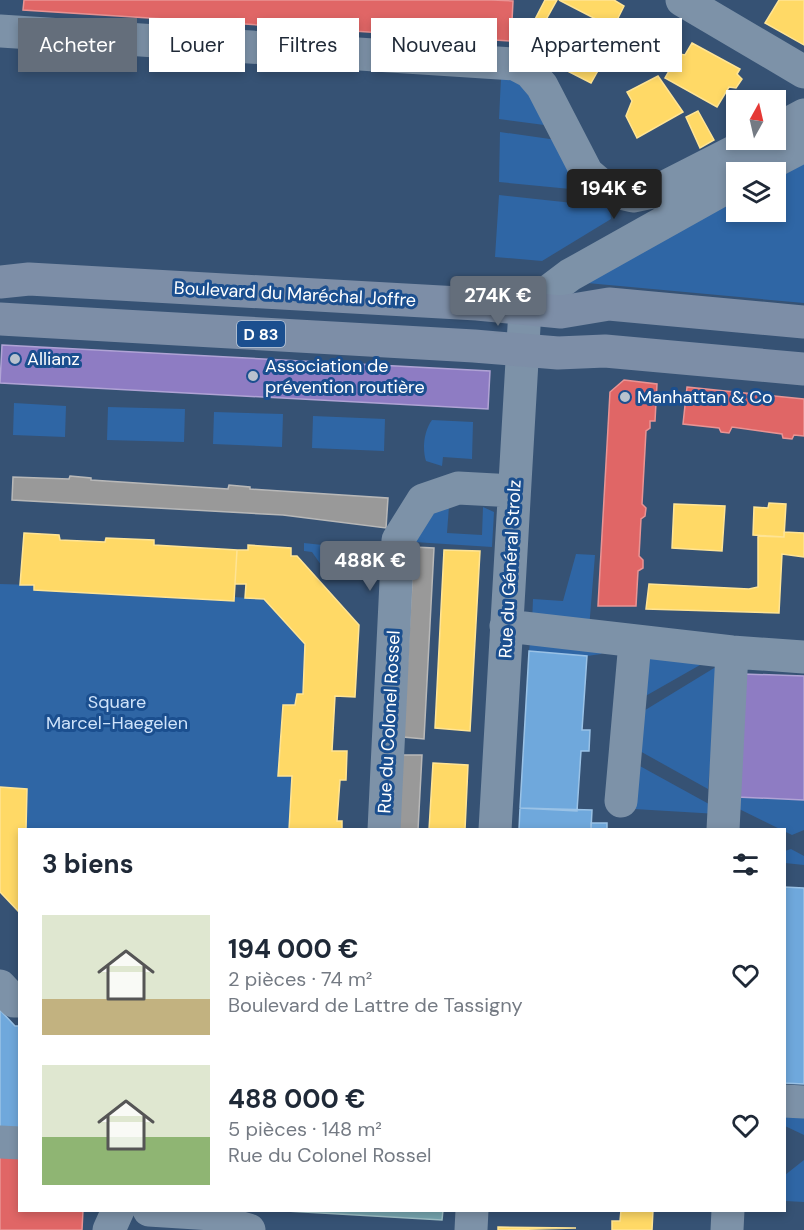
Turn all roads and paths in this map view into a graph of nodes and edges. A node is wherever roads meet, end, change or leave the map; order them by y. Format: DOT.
graph roads {
  1 [pos="682,0"];
  2 [pos="0,31"];
  3 [pos="804,72"];
  4 [pos="804,115"];
  5 [pos="786,125"];
  6 [pos="804,146"];
  7 [pos="737,150"];
  8 [pos="773,162"];
  9 [pos="726,188"];
  10 [pos="0,282"];
  11 [pos="525,309"];
  12 [pos="0,319"];
  13 [pos="804,322"];
  14 [pos="522,349"];
  15 [pos="804,369"];
  16 [pos="514,491"];
  17 [pos="506,626"];
  18 [pos="635,642"];
  19 [pos="732,652"];
  20 [pos="804,657"];
  21 [pos="621,801"];
  22 [pos="384,828"];
  23 [pos="495,828"];
  24 [pos="723,828"];
  25 [pos="0,986"];
  26 [pos="18,1001"];
  27 [pos="786,1101"];
  28 [pos="804,1102"];
  29 [pos="0,1142"];
  30 [pos="18,1143"];
  31 [pos="117,1212"];
  32 [pos="170,1212"];
  33 [pos="472,1212"];
  34 [pos="728,1212"];
  35 [pos="224,1217"];
  36 [pos="109,1230"];
  37 [pos="471,1230"];
  38 [pos="727,1230"];
  1 -- 3 [label="street"];
  2 -- 7 [label="street"];
  4 -- 5 [label="street"];
  6 -- 8 [label="street"];
  9 -- 11 [label="street"];
  10 -- 11 [label="main road, Boulevard du Maréchal Joffre"];
  11 -- 13 [label="main road, Boulevard du Maréchal Joffre"];
  11 -- 14 [label="street, Rue du Général Strolz"];
  12 -- 14 [label="main road, D 83"];
  14 -- 15 [label="main road, D 83"];
  14 -- 16 [label="street, Rue du Général Strolz"];
  16 -- 17 [label="street, Rue du Général Strolz"];
  16 -- 22 [label="street, Rue du Colonel Rossel"];
  17 -- 18 [label="street"];
  17 -- 23 [label="street, Rue du Général Strolz"];
  18 -- 19 [label="street"];
  18 -- 21 [label="street"];
  19 -- 20 [label="street"];
  19 -- 24 [label="street"];
  25 -- 26 [label="street"];
  27 -- 28 [label="street"];
  29 -- 30 [label="street"];
  31 -- 36 [label="street"];
  32 -- 35 [label="street"];
  33 -- 37 [label="street"];
  34 -- 38 [label="street"];
}
